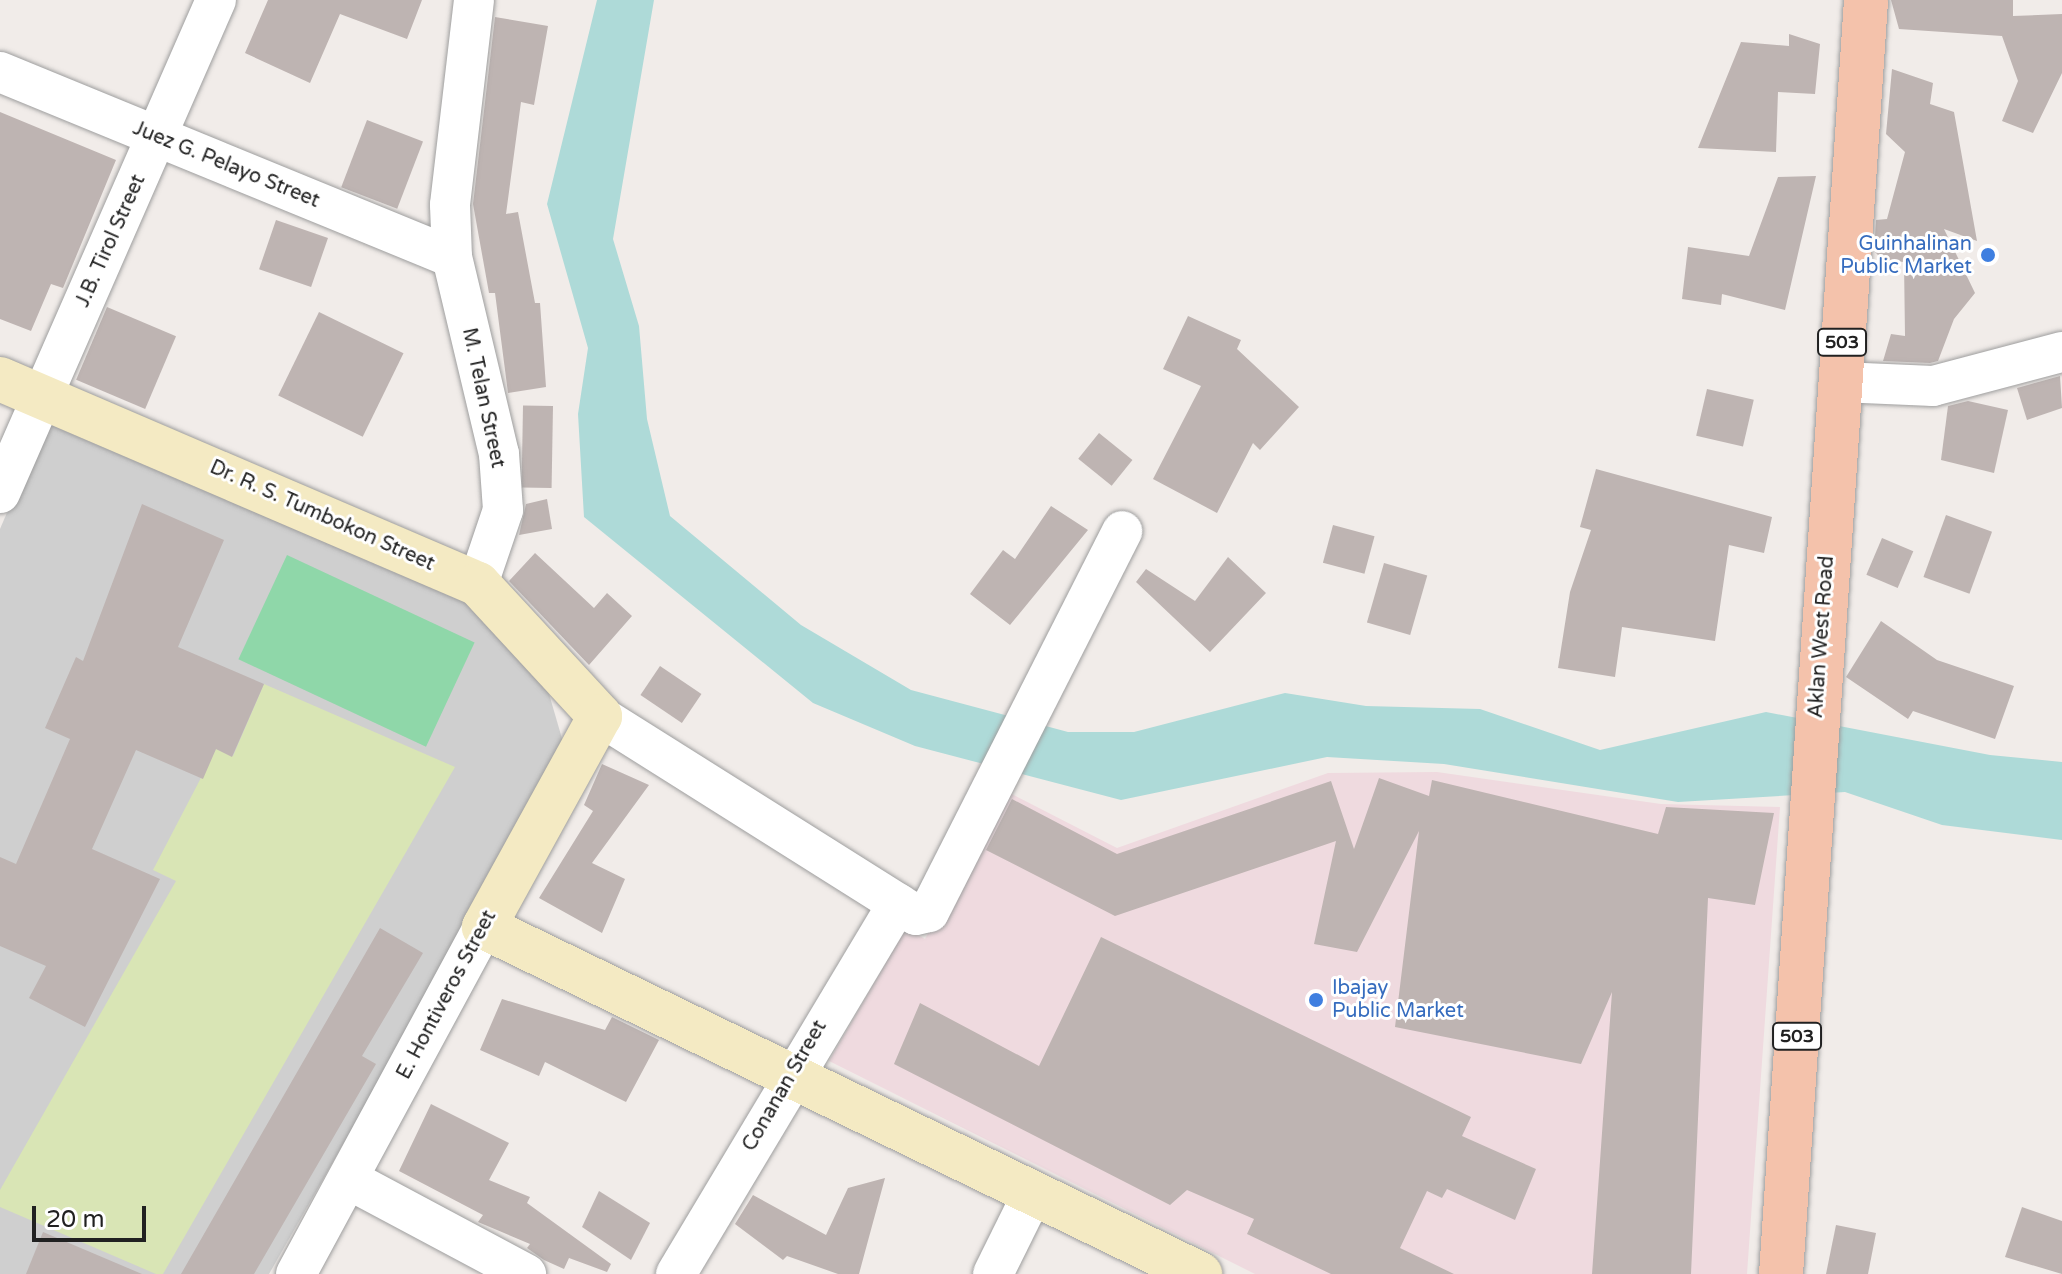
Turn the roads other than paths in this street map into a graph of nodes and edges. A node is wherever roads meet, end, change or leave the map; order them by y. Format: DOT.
graph roads {
  1 [pos="216,0"];
  2 [pos="474,0"];
  3 [pos="1866,0"];
  4 [pos="0,72"];
  5 [pos="157,136"];
  6 [pos="452,257"];
  7 [pos="2062,352"];
  8 [pos="0,379"];
  9 [pos="1840,382"];
  10 [pos="43,394"];
  11 [pos="0,493"];
  12 [pos="1122,531"];
  13 [pos="478,584"];
  14 [pos="600,716"];
  15 [pos="898,903"];
  16 [pos="484,927"];
  17 [pos="791,1074"];
  18 [pos="348,1179"];
  19 [pos="1033,1193"];
  20 [pos="296,1274"];
  21 [pos="526,1274"];
  22 [pos="676,1274"];
  23 [pos="993,1274"];
  24 [pos="1200,1274"];
  25 [pos="1781,1274"];
  1 -- 5 [label="street, J.B. Tirol Street"];
  2 -- 6 [label="street, M. Telan Street"];
  3 -- 9 [label="main road, Aklan West Road / 503"];
  4 -- 5 [label="street, Juez G. Pelayo Street"];
  5 -- 6 [label="street, Juez G. Pelayo Street"];
  5 -- 10 [label="street, J.B. Tirol Street"];
  6 -- 13 [label="street, M. Telan Street"];
  7 -- 9 [label="street"];
  8 -- 10 [label="street, Dr. R. S. Tumbokon Street"];
  9 -- 25 [label="main road, Aklan West Road / 503"];
  10 -- 11 [label="street, J.B. Tirol Street"];
  10 -- 13 [label="street, Dr. R. S. Tumbokon Street"];
  12 -- 15 [label="street"];
  13 -- 14 [label="street, Dr. R. S. Tumbokon Street"];
  14 -- 15 [label="street"];
  14 -- 16 [label="street, E. Hontiveros Street"];
  15 -- 17 [label="street, Conanan Street"];
  16 -- 17 [label="street"];
  16 -- 18 [label="street, E. Hontiveros Street"];
  17 -- 19 [label="street"];
  17 -- 22 [label="street, Conanan Street"];
  18 -- 20 [label="street, E. Hontiveros Street"];
  18 -- 21 [label="street"];
  19 -- 23 [label="street"];
  19 -- 24 [label="street"];
}
